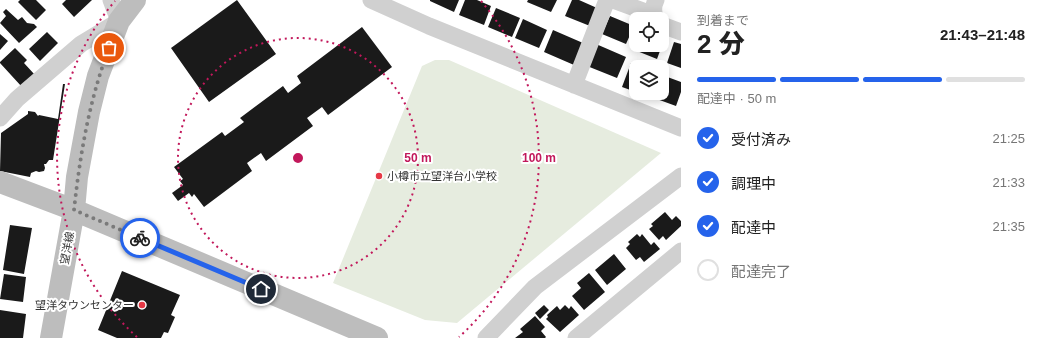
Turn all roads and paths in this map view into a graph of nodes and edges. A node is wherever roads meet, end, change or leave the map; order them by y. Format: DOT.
graph roads {
  1 [pos="111,0"];
  2 [pos="135,0"];
  3 [pos="371,0"];
  4 [pos="607,0"];
  5 [pos="613,0"];
  6 [pos="648,12"];
  7 [pos="119,21"];
  8 [pos="669,24"];
  9 [pos="681,32"];
  10 [pos="574,85"];
  11 [pos="0,118"];
  12 [pos="681,128"];
  13 [pos="681,176"];
  14 [pos="0,182"];
  15 [pos="74,210"];
  16 [pos="681,251"];
  17 [pos="51,338"];
  18 [pos="377,338"];
  19 [pos="486,338"];
  20 [pos="576,338"];
  1 -- 7 [label="street"];
  2 -- 7 [label="street, 望洋線"];
  3 -- 10 [label="street"];
  4 -- 10 [label="street"];
  5 -- 6 [label="street"];
  7 -- 11 [label="street"];
  7 -- 15 [label="street, 望洋線"];
  8 -- 9 [label="street"];
  10 -- 12 [label="street"];
  13 -- 19 [label="street"];
  14 -- 15 [label="street"];
  15 -- 17 [label="street, 望洋線"];
  15 -- 18 [label="street"];
  16 -- 20 [label="street"];
}
